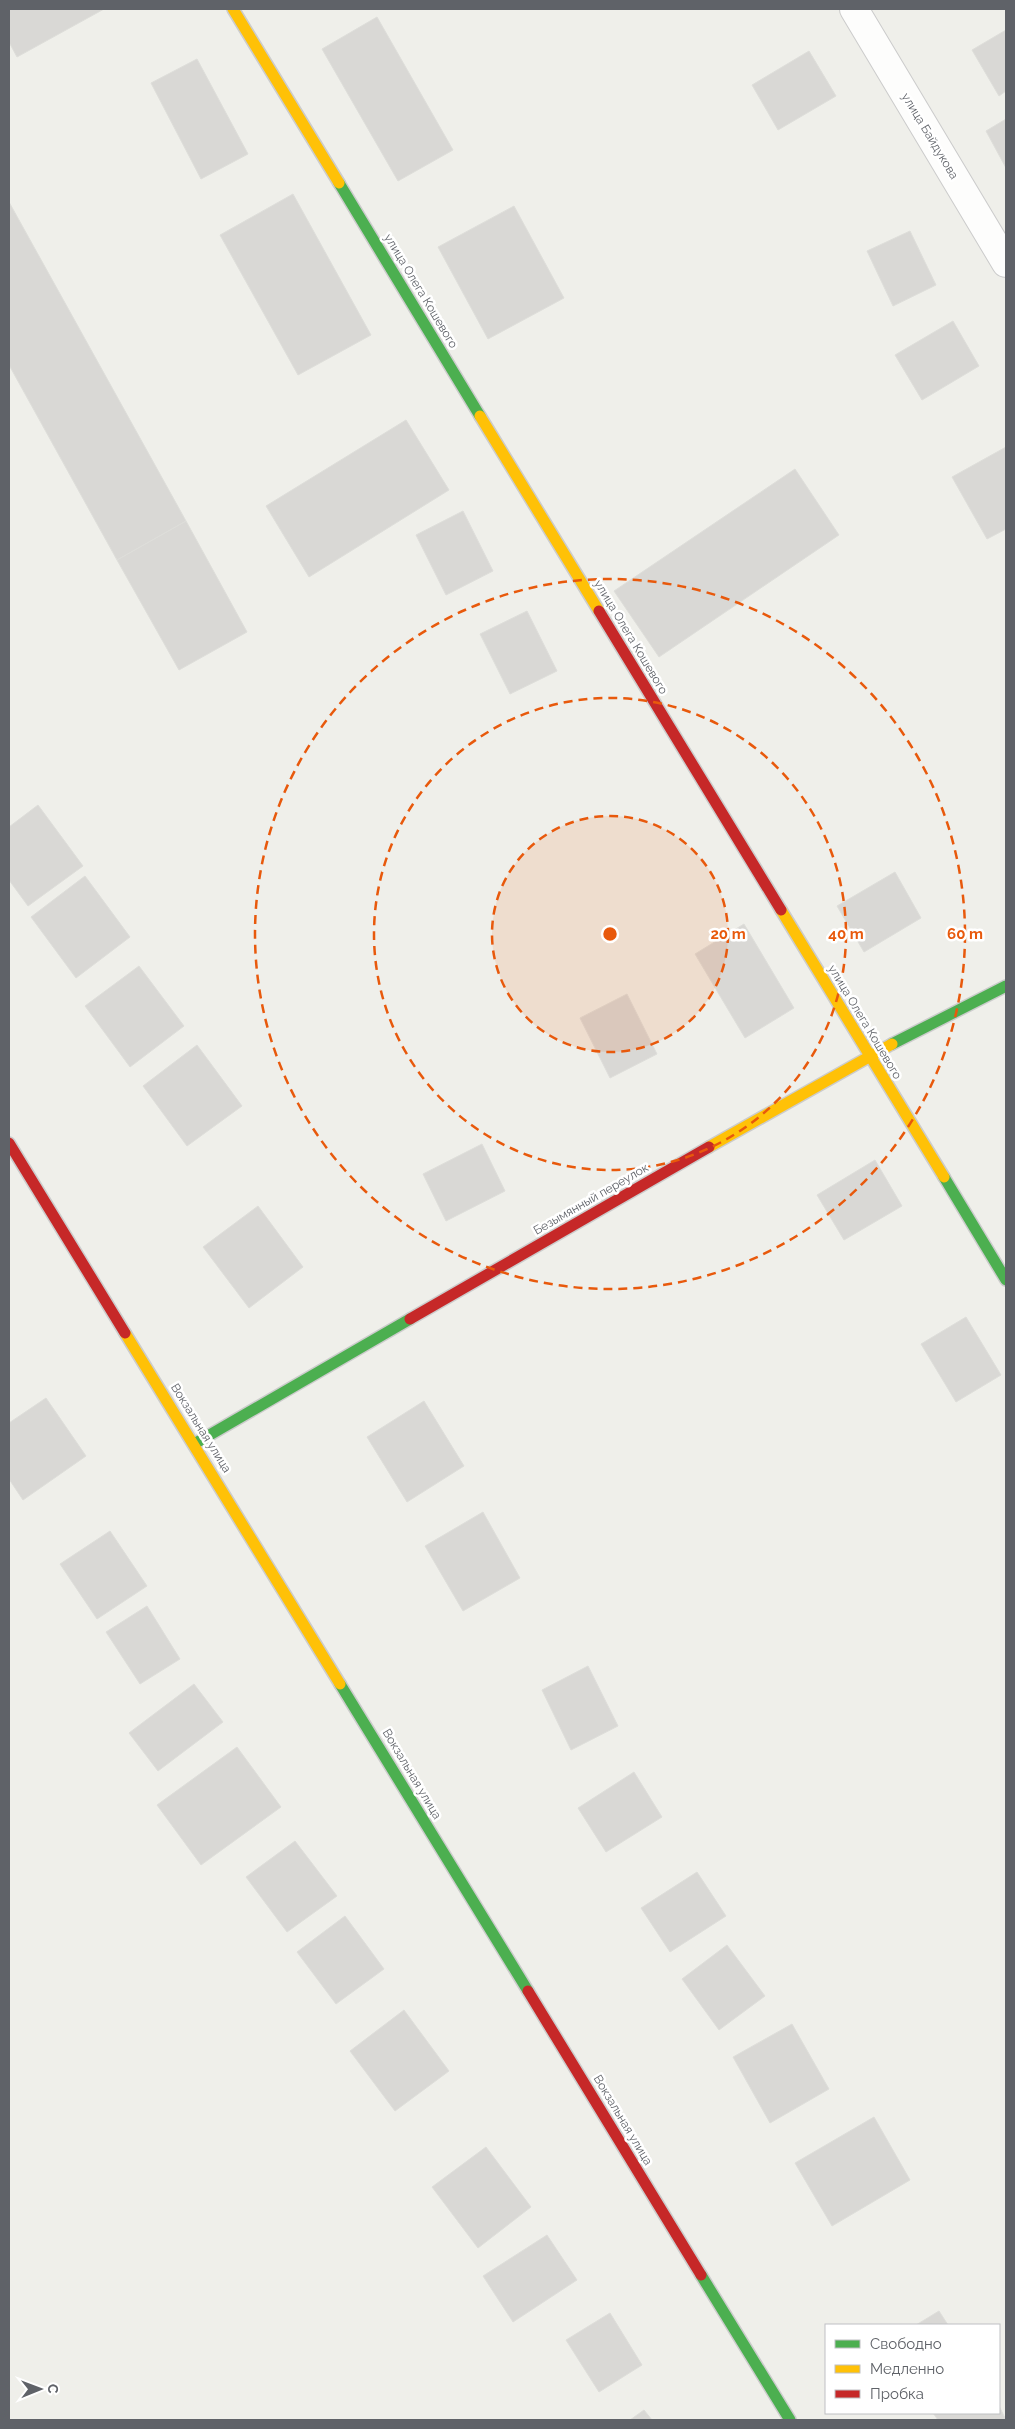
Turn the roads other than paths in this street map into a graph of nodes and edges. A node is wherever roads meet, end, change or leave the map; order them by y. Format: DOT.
graph roads {
  1 [pos="233,9"];
  2 [pos="854,9"];
  3 [pos="1006,263"];
  4 [pos="1006,986"];
  5 [pos="869,1054"];
  6 [pos="9,1143"];
  7 [pos="1006,1280"];
  8 [pos="194,1444"];
  9 [pos="790,2420"];
  1 -- 5 [label="street, улица Олега Кошевого"];
  2 -- 3 [label="street, улица Байдукова"];
  4 -- 5 [label="street, Безымянный переулок"];
  5 -- 7 [label="street, улица Олега Кошевого"];
  5 -- 8 [label="street, Безымянный переулок"];
  6 -- 8 [label="street, Вокзальная улица"];
  8 -- 9 [label="street, Вокзальная улица"];
}
